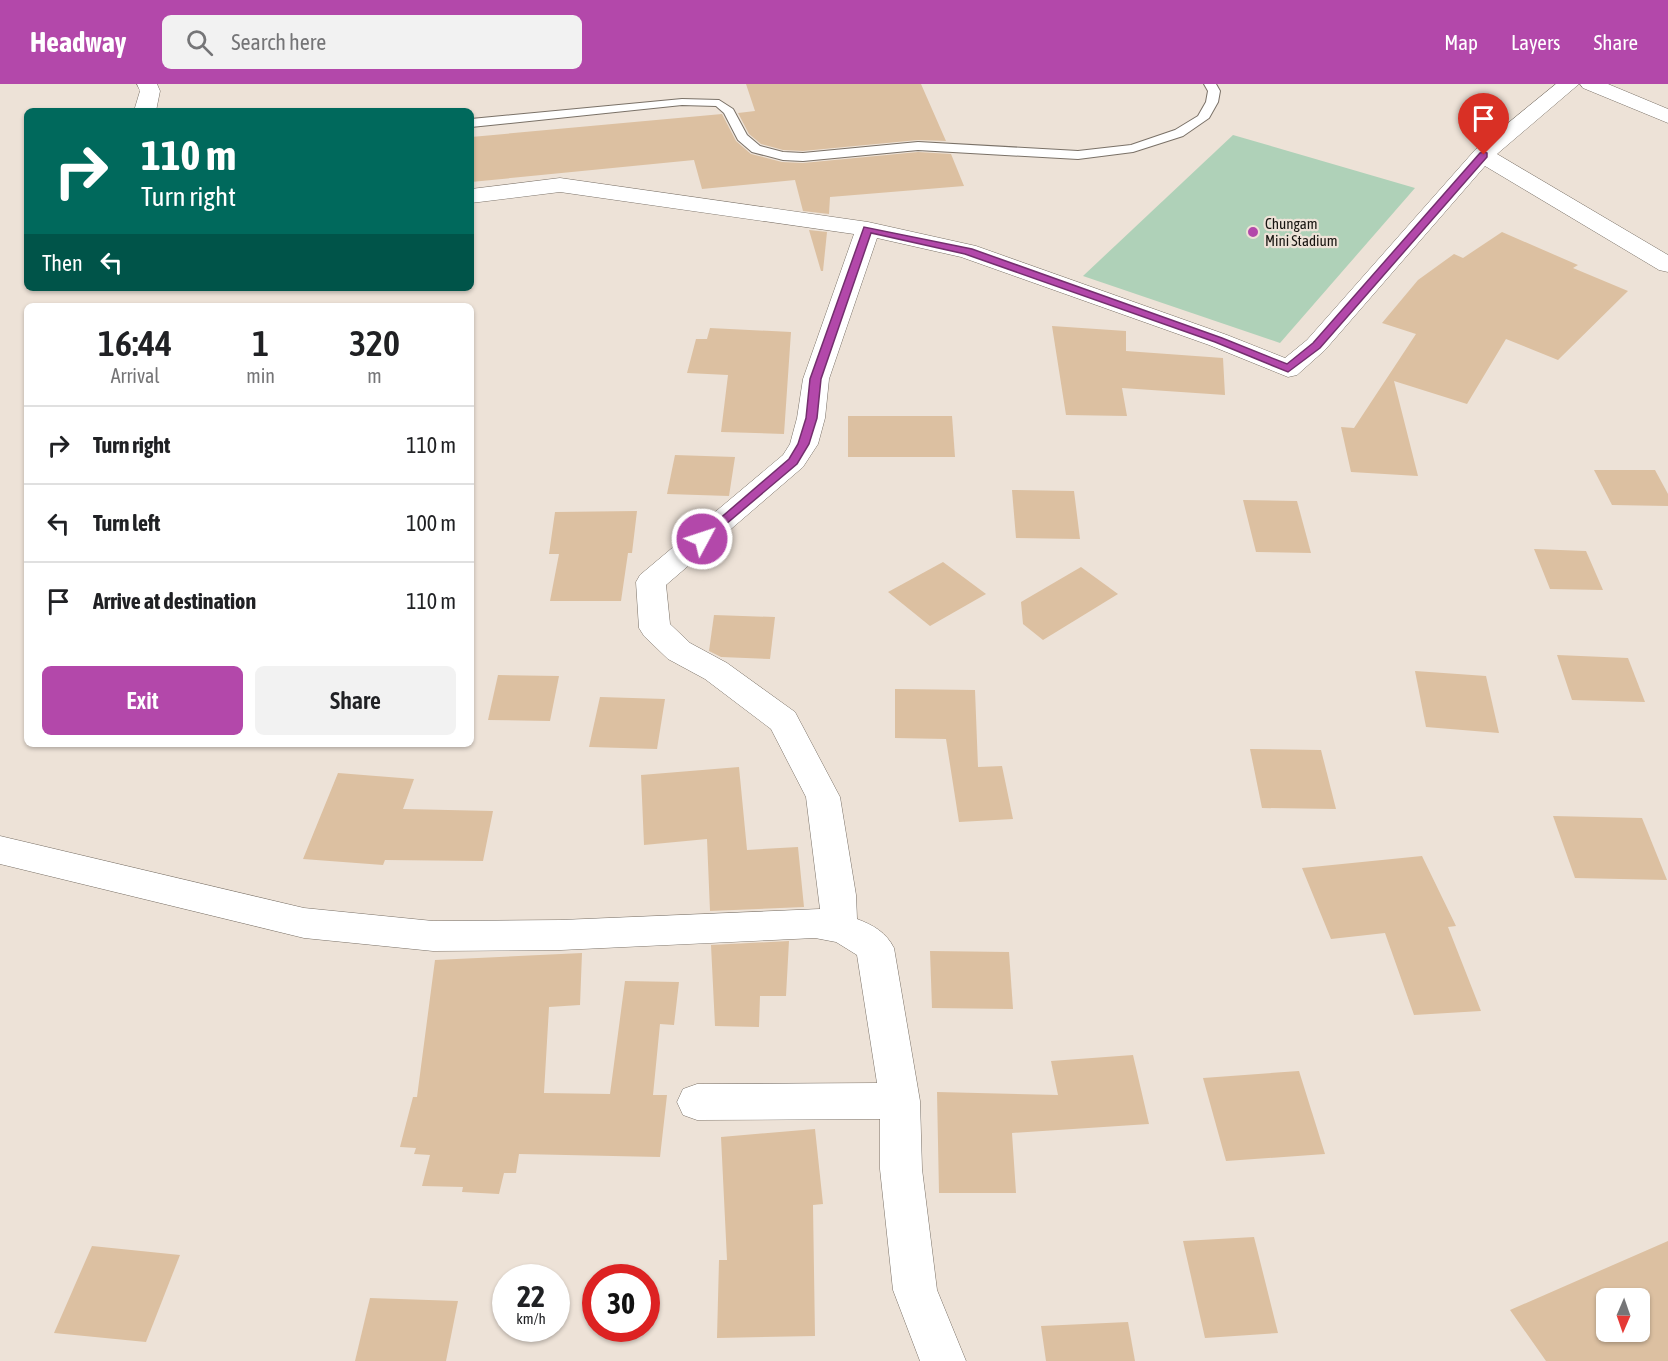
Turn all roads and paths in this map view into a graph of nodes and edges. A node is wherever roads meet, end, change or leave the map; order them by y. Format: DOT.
graph roads {
  1 [pos="147,84"];
  2 [pos="1210,84"];
  3 [pos="1569,84"];
  4 [pos="1590,84"];
  5 [pos="146,108"];
  6 [pos="1668,117"];
  7 [pos="474,123"];
  8 [pos="1484,155"];
  9 [pos="474,196"];
  10 [pos="868,229"];
  11 [pos="1668,265"];
  12 [pos="0,850"];
  13 [pos="839,926"];
  14 [pos="900,1101"];
  15 [pos="696,1102"];
  16 [pos="943,1361"];
  1 -- 5 [label="street"];
  2 -- 7 [label="lane"];
  3 -- 8 [label="street"];
  4 -- 6 [label="street"];
  8 -- 10 [label="street"];
  8 -- 11 [label="street"];
  9 -- 10 [label="street"];
  10 -- 13 [label="street"];
  12 -- 13 [label="street"];
  13 -- 14 [label="street"];
  14 -- 15 [label="street"];
  14 -- 16 [label="street"];
}
